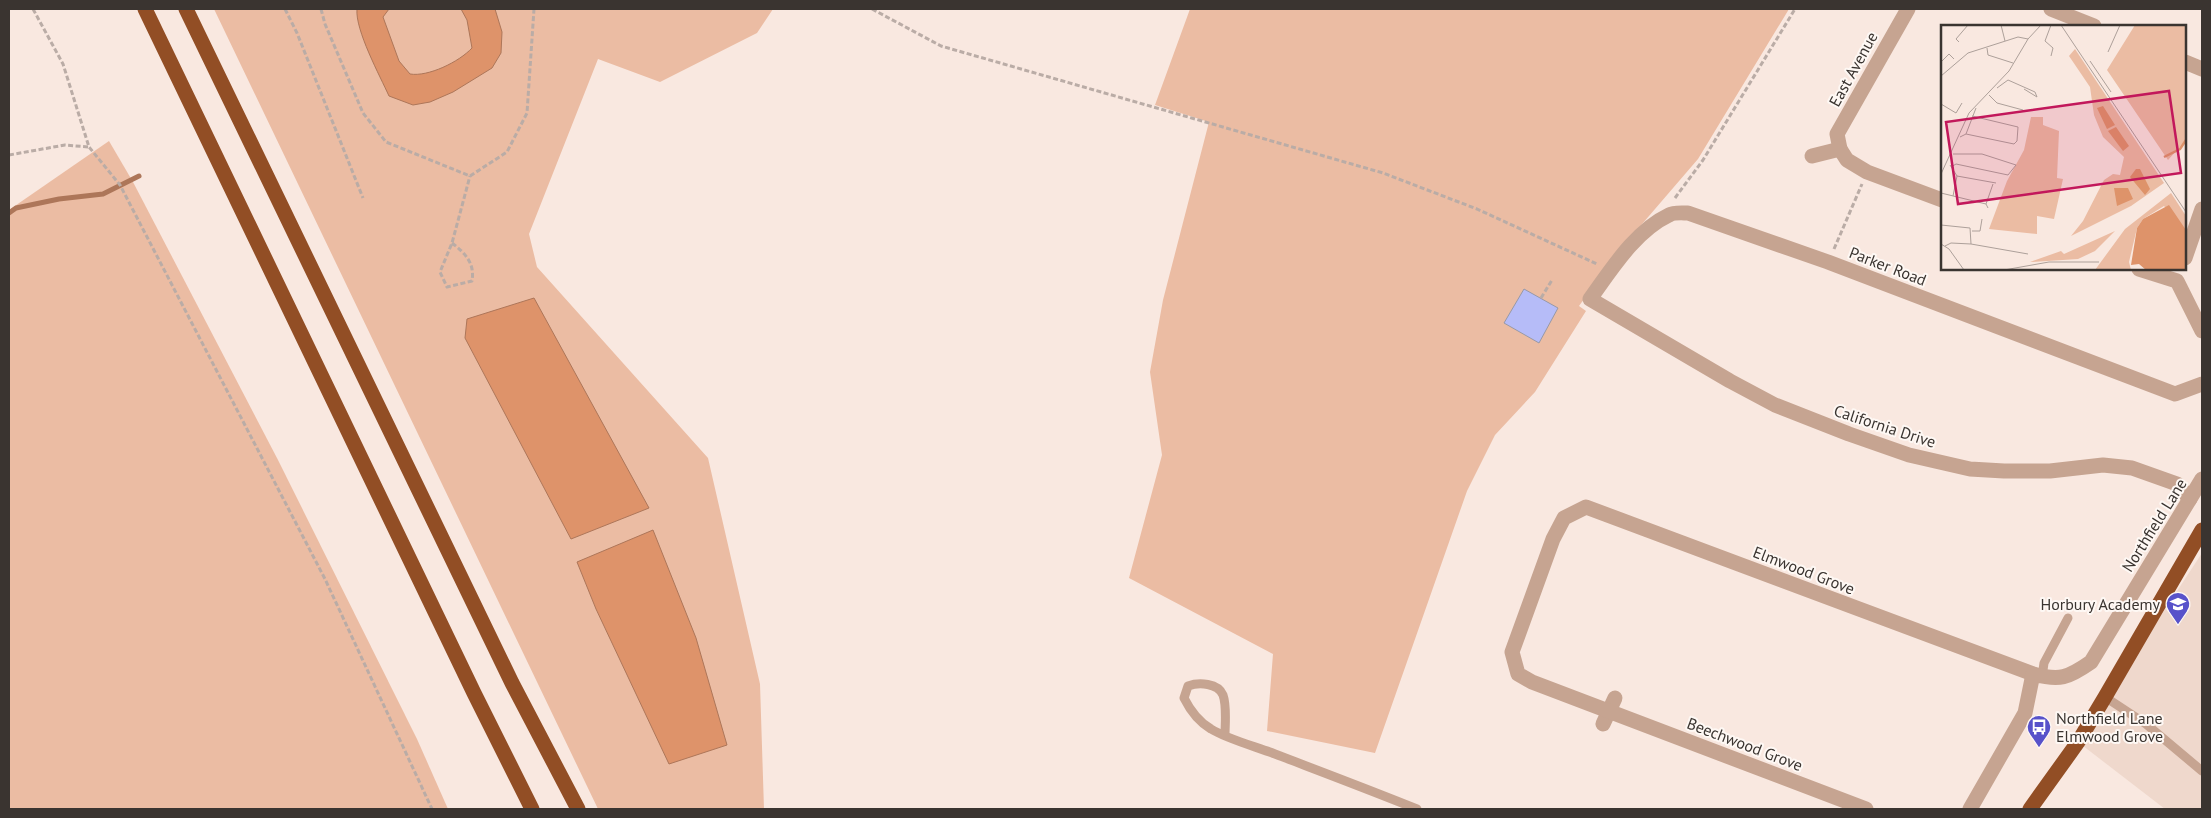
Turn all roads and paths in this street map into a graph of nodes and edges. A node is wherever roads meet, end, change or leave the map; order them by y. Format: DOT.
graph roads {
  1 [pos="33,9"];
  2 [pos="145,9"];
  3 [pos="186,9"];
  4 [pos="285,9"];
  5 [pos="321,9"];
  6 [pos="872,9"];
  7 [pos="1795,9"];
  8 [pos="1908,9"];
  9 [pos="2051,9"];
  10 [pos="534,10"];
  11 [pos="2091,25"];
  12 [pos="2186,62"];
  13 [pos="2202,69"];
  14 [pos="89,147"];
  15 [pos="1840,148"];
  16 [pos="9,156"];
  17 [pos="1812,156"];
  18 [pos="1867,172"];
  19 [pos="470,176"];
  20 [pos="363,198"];
  21 [pos="1941,200"];
  22 [pos="2202,210"];
  23 [pos="1670,213"];
  24 [pos="452,243"];
  25 [pos="2186,255"];
  26 [pos="1828,262"];
  27 [pos="1611,270"];
  28 [pos="2145,270"];
  29 [pos="2179,275"];
  30 [pos="1552,280"];
  31 [pos="1541,298"];
  32 [pos="2202,331"];
  33 [pos="2202,384"];
  34 [pos="2202,479"];
  35 [pos="2190,499"];
  36 [pos="1564,518"];
  37 [pos="2202,530"];
  38 [pos="2068,618"];
  39 [pos="2038,675"];
  40 [pos="2105,697"];
  41 [pos="1225,735"];
  42 [pos="2202,771"];
  43 [pos="432,809"];
  44 [pos="532,809"];
  45 [pos="578,809"];
  46 [pos="1417,809"];
  47 [pos="1866,809"];
  48 [pos="1970,809"];
  49 [pos="2030,809"];
  1 -- 14 [label="path"];
  2 -- 44 [label="highway"];
  3 -- 45 [label="highway"];
  4 -- 20 [label="path"];
  5 -- 19 [label="path"];
  6 -- 27 [label="path"];
  7 -- 23 [label="path"];
  8 -- 15 [label="street, East Avenue"];
  9 -- 11 [label="street"];
  10 -- 19 [label="path"];
  12 -- 13 [label="street"];
  14 -- 16 [label="path"];
  14 -- 43 [label="path"];
  15 -- 17 [label="street"];
  15 -- 18 [label="street"];
  18 -- 21 [label="street"];
  18 -- 26 [label="path"];
  19 -- 24 [label="path"];
  22 -- 25 [label="street"];
  23 -- 26 [label="street, Parker Road"];
  23 -- 27 [label="street"];
  24 -- 24 [label="path"];
  26 -- 33 [label="street, Parker Road"];
  27 -- 35 [label="street, California Drive"];
  28 -- 29 [label="street"];
  29 -- 32 [label="street"];
  30 -- 31 [label="path"];
  34 -- 35 [label="street, Northfield Lane"];
  35 -- 39 [label="street, Northfield Lane"];
  36 -- 39 [label="street, Elmwood Grove"];
  36 -- 47 [label="street, Beechwood Grove"];
  37 -- 40 [label="highway"];
  38 -- 39 [label="lane"];
  39 -- 48 [label="street"];
  40 -- 42 [label="lane"];
  40 -- 49 [label="highway"];
  41 -- 41 [label="lane"];
  41 -- 46 [label="lane"];
}
